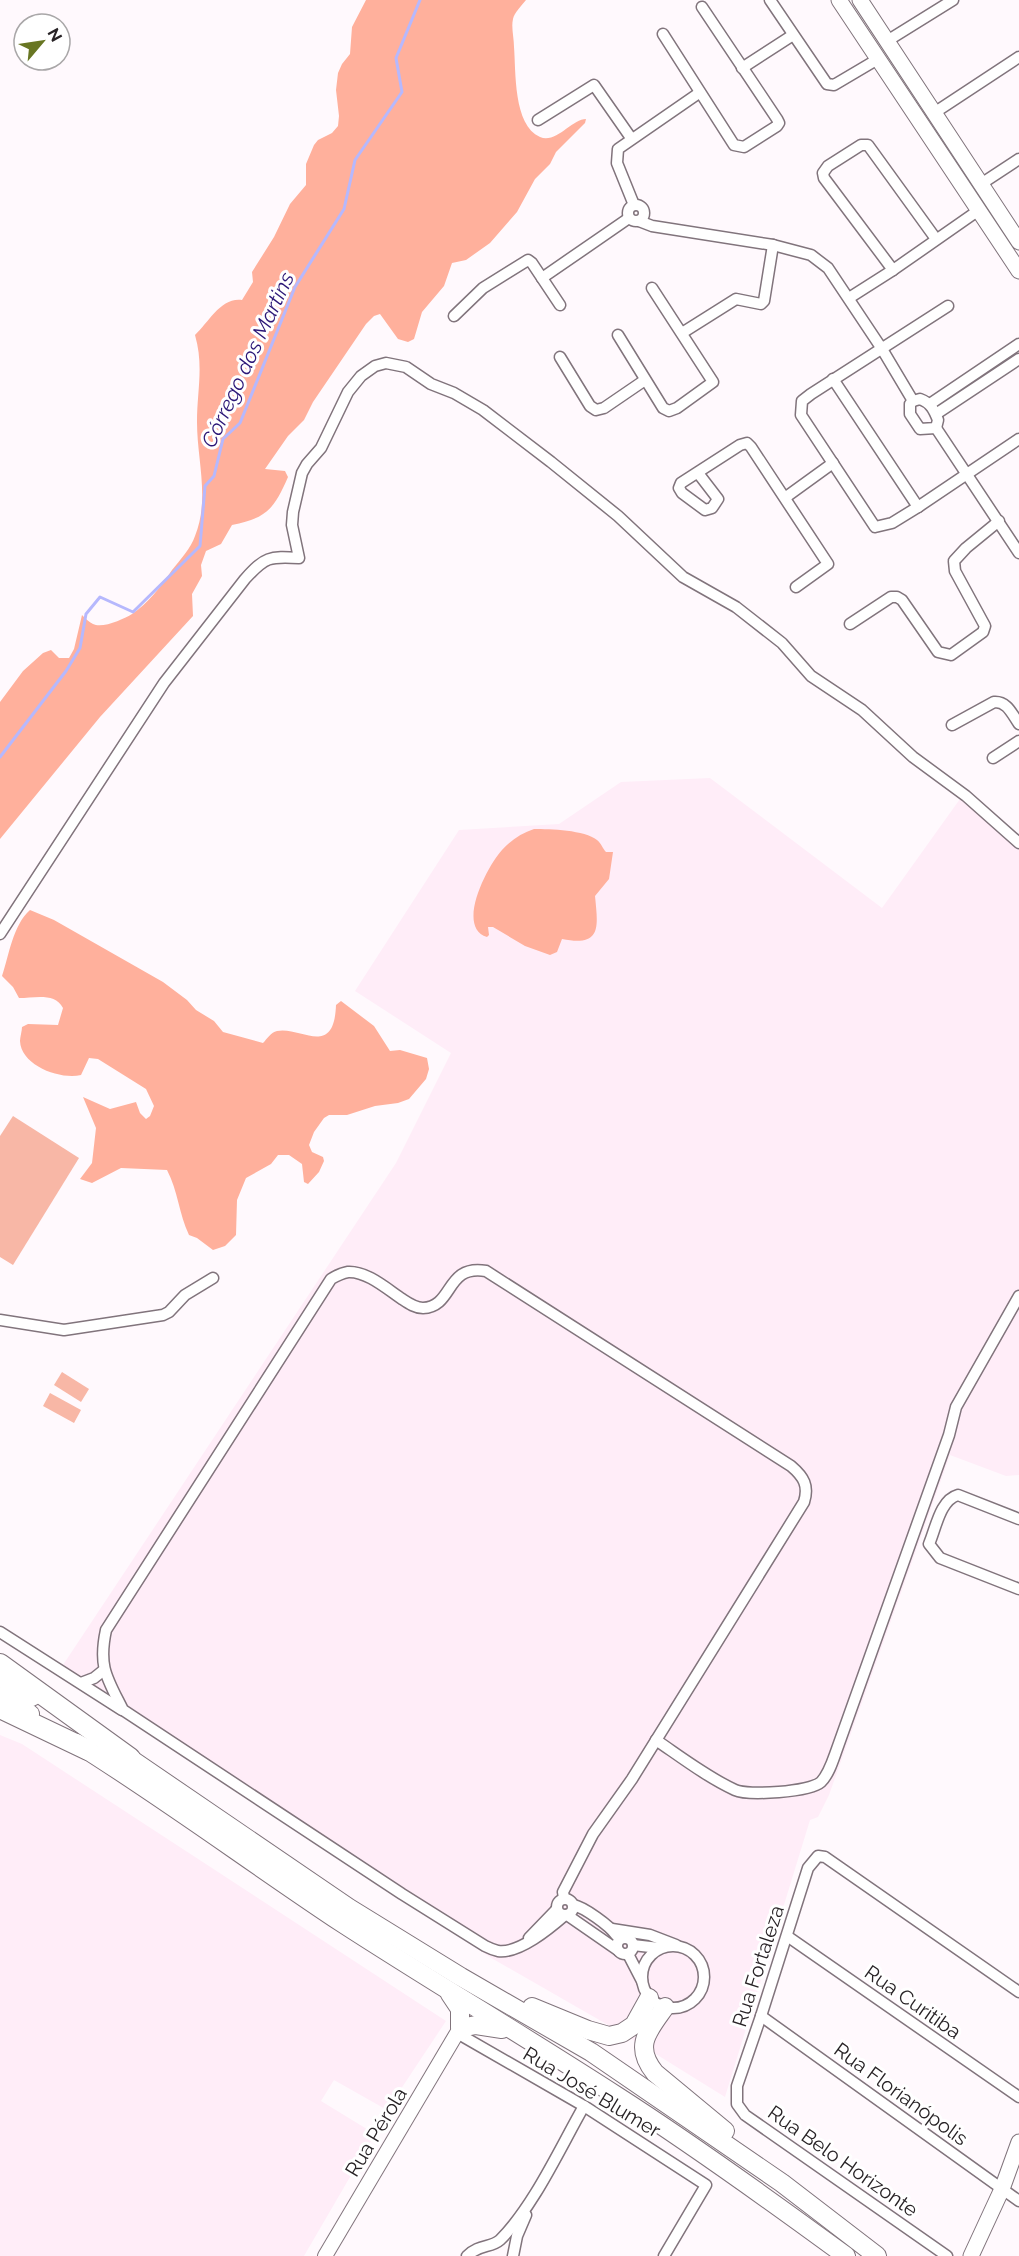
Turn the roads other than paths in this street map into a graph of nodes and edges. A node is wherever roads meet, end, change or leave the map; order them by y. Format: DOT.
graph roads {
  1 [pos="770,0"];
  2 [pos="839,0"];
  3 [pos="860,0"];
  4 [pos="953,0"];
  5 [pos="702,7"];
  6 [pos="663,34"];
  7 [pos="793,35"];
  8 [pos="887,41"];
  9 [pos="1019,57"];
  10 [pos="899,60"];
  11 [pos="881,64"];
  12 [pos="742,68"];
  13 [pos="913,80"];
  14 [pos="898,90"];
  15 [pos="699,93"];
  16 [pos="934,113"];
  17 [pos="538,120"];
  18 [pos="631,138"];
  19 [pos="1019,159"];
  20 [pos="981,184"];
  21 [pos="979,210"];
  22 [pos="635,213"];
  23 [pos="936,239"];
  24 [pos="1019,242"];
  25 [pos="773,246"];
  26 [pos="1014,255"];
  27 [pos="893,270"];
  28 [pos="1019,271"];
  29 [pos="542,278"];
  30 [pos="652,288"];
  31 [pos="849,298"];
  32 [pos="560,304"];
  33 [pos="948,306"];
  34 [pos="454,316"];
  35 [pos="682,333"];
  36 [pos="618,334"];
  37 [pos="1019,344"];
  38 [pos="882,348"];
  39 [pos="560,357"];
  40 [pos="1019,359"];
  41 [pos="833,379"];
  42 [pos="645,380"];
  43 [pos="913,400"];
  44 [pos="930,404"];
  45 [pos="936,414"];
  46 [pos="936,428"];
  47 [pos="1019,439"];
  48 [pos="833,463"];
  49 [pos="698,472"];
  50 [pos="966,474"];
  51 [pos="786,497"];
  52 [pos="918,507"];
  53 [pos="999,521"];
  54 [pos="1019,553"];
  55 [pos="796,587"];
  56 [pos="850,624"];
  57 [pos="1019,724"];
  58 [pos="952,725"];
  59 [pos="1019,741"];
  60 [pos="993,758"];
  61 [pos="1019,843"];
  62 [pos="0,934"];
  63 [pos="213,1278"];
  64 [pos="1019,1296"];
  65 [pos="1,1324"];
  66 [pos="1019,1519"];
  67 [pos="1019,1589"];
  68 [pos="0,1632"];
  69 [pos="0,1664"];
  70 [pos="104,1670"];
  71 [pos="0,1677"];
  72 [pos="81,1683"];
  73 [pos="0,1696"];
  74 [pos="0,1708"];
  75 [pos="123,1710"];
  76 [pos="656,1740"];
  77 [pos="88,1750"];
  78 [pos="130,1758"];
  79 [pos="566,1907"];
  80 [pos="612,1929"];
  81 [pos="787,1936"];
  82 [pos="679,1946"];
  83 [pos="659,1948"];
  84 [pos="627,1950"];
  85 [pos="461,1977"];
  86 [pos="441,1986"];
  87 [pos="646,1990"];
  88 [pos="1019,1992"];
  89 [pos="665,2007"];
  90 [pos="761,2016"];
  91 [pos="510,2030"];
  92 [pos="459,2031"];
  93 [pos="737,2086"];
  94 [pos="1019,2097"];
  95 [pos="584,2106"];
  96 [pos="1019,2142"];
  97 [pos="782,2183"];
  98 [pos="1002,2189"];
  99 [pos="532,2198"];
  100 [pos="1019,2201"];
  101 [pos="497,2243"];
  102 [pos="513,2255"];
  103 [pos="325,2256"];
  104 [pos="467,2256"];
  105 [pos="664,2256"];
  106 [pos="846,2256"];
  107 [pos="877,2256"];
  108 [pos="947,2256"];
  109 [pos="971,2256"];
  1 -- 7 [label="street"];
  2 -- 11 [label="main road"];
  3 -- 8 [label="main road"];
  4 -- 8 [label="street"];
  5 -- 12 [label="street"];
  6 -- 15 [label="street"];
  7 -- 11 [label="street"];
  7 -- 12 [label="street"];
  8 -- 10 [label="main road"];
  9 -- 16 [label="street"];
  10 -- 11 [label="main road"];
  10 -- 13 [label="main road"];
  11 -- 14 [label="main road"];
  12 -- 15 [label="street"];
  13 -- 14 [label="main road"];
  13 -- 16 [label="main road"];
  14 -- 21 [label="main road"];
  15 -- 18 [label="street"];
  16 -- 20 [label="main road"];
  17 -- 18 [label="street"];
  18 -- 22 [label="street"];
  19 -- 20 [label="street"];
  20 -- 24 [label="main road"];
  21 -- 23 [label="street"];
  21 -- 26 [label="main road"];
  22 -- 25 [label="street"];
  22 -- 29 [label="street"];
  23 -- 27 [label="street"];
  23 -- 27 [label="street"];
  25 -- 31 [label="street"];
  25 -- 35 [label="street"];
  26 -- 28 [label="main road"];
  27 -- 31 [label="street"];
  29 -- 32 [label="street"];
  29 -- 34 [label="street"];
  30 -- 35 [label="street"];
  31 -- 38 [label="street"];
  33 -- 38 [label="street"];
  35 -- 42 [label="street"];
  36 -- 42 [label="street"];
  37 -- 44 [label="street"];
  38 -- 41 [label="street"];
  38 -- 43 [label="street"];
  39 -- 42 [label="street"];
  40 -- 45 [label="street"];
  41 -- 48 [label="street"];
  41 -- 52 [label="street"];
  43 -- 44 [label="street"];
  43 -- 46 [label="street"];
  44 -- 45 [label="street"];
  45 -- 46 [label="street"];
  46 -- 50 [label="street"];
  47 -- 50 [label="street"];
  48 -- 51 [label="street"];
  48 -- 52 [label="street"];
  49 -- 51 [label="street"];
  50 -- 52 [label="street"];
  50 -- 53 [label="street"];
  51 -- 55 [label="street"];
  53 -- 54 [label="street"];
  53 -- 56 [label="street"];
  57 -- 58 [label="street"];
  59 -- 60 [label="street"];
  61 -- 62 [label="street"];
  63 -- 65 [label="street"];
  64 -- 76 [label="street"];
  66 -- 67 [label="street"];
  68 -- 72 [label="street"];
  69 -- 78 [label="highway"];
  70 -- 72 [label="street"];
  70 -- 75 [label="street"];
  70 -- 76 [label="street"];
  71 -- 78 [label="highway"];
  72 -- 75 [label="street"];
  73 -- 77 [label="highway"];
  74 -- 77 [label="highway"];
  75 -- 79 [label="street"];
  76 -- 79 [label="street"];
  77 -- 86 [label="highway"];
  78 -- 85 [label="highway"];
  79 -- 80 [label="street"];
  79 -- 84 [label="street"];
  80 -- 82 [label="street"];
  80 -- 84 [label="street"];
  81 -- 88 [label="street, Rua Fortaleza"];
  81 -- 90 [label="street, Rua Fortaleza"];
  81 -- 94 [label="street, Rua Curitiba"];
  82 -- 83 [label="street"];
  82 -- 89 [label="street"];
  83 -- 84 [label="street"];
  83 -- 87 [label="street"];
  84 -- 87 [label="street"];
  85 -- 87 [label="highway"];
  85 -- 97 [label="highway"];
  86 -- 91 [label="highway"];
  86 -- 92 [label="highway"];
  87 -- 89 [label="street"];
  89 -- 97 [label="highway"];
  90 -- 93 [label="street, Rua Fortaleza"];
  90 -- 98 [label="street, Rua Florianópolis"];
  91 -- 92 [label="highway"];
  91 -- 106 [label="highway"];
  92 -- 95 [label="street, Rua José Blumer"];
  92 -- 103 [label="street, Rua Pérola"];
  93 -- 108 [label="street, Rua Belo Horizonte"];
  95 -- 99 [label="street"];
  95 -- 105 [label="street, Rua José Blumer"];
  96 -- 98 [label="main road"];
  97 -- 107 [label="highway"];
  98 -- 100 [label="street, Rua Florianópolis"];
  98 -- 109 [label="main road"];
  99 -- 101 [label="street"];
  99 -- 102 [label="street"];
  101 -- 102 [label="street"];
  101 -- 104 [label="street"];
}
